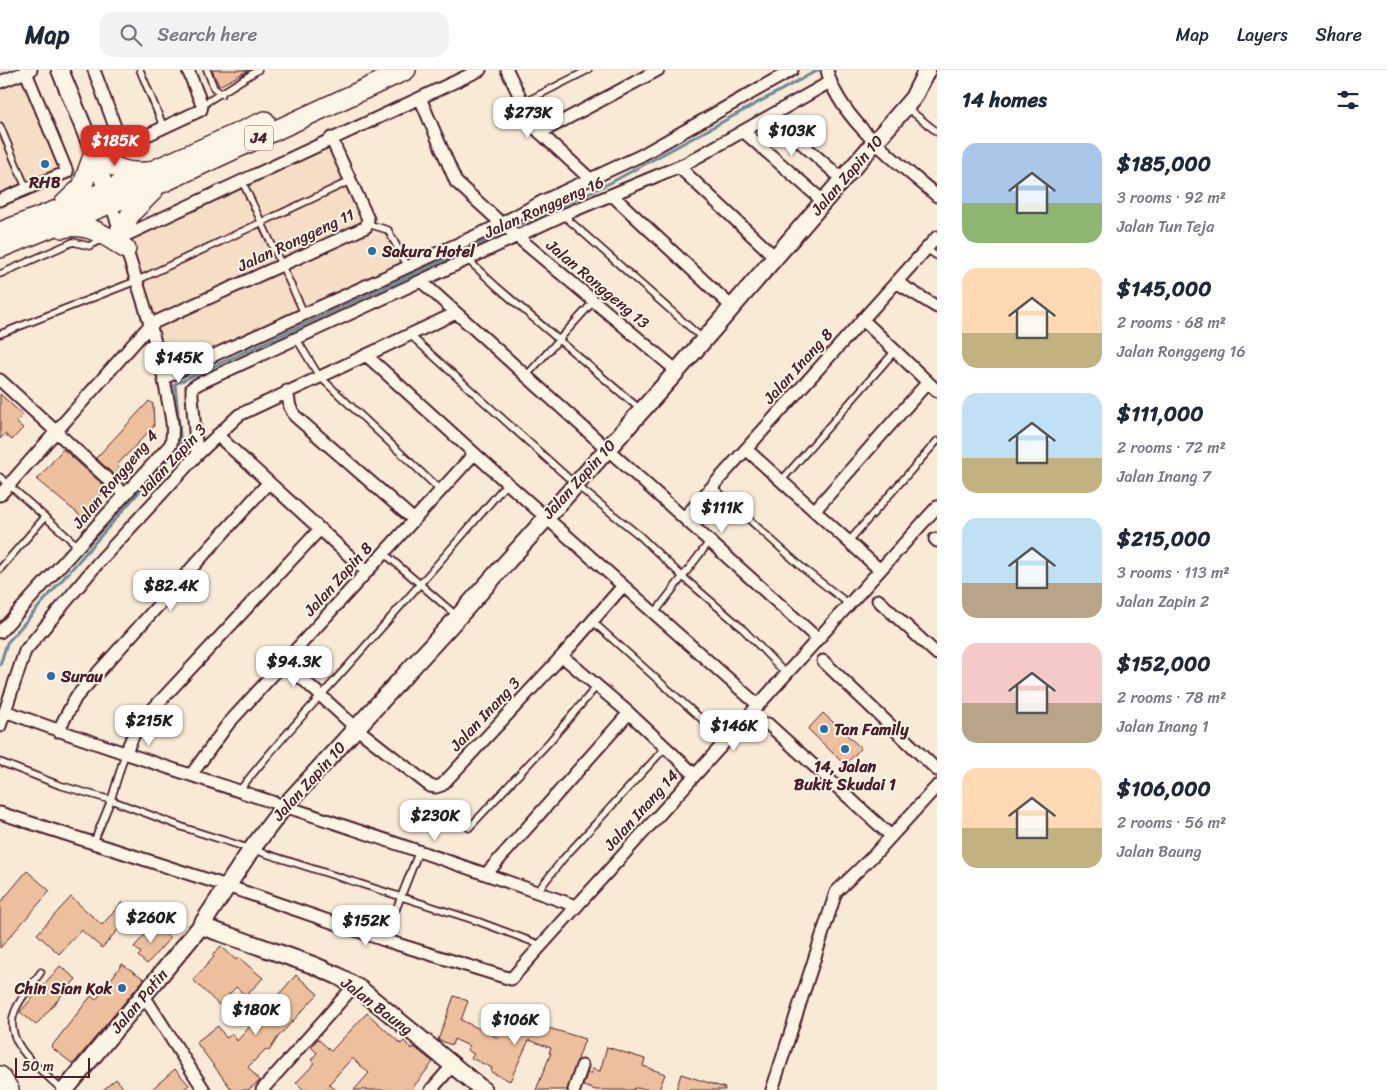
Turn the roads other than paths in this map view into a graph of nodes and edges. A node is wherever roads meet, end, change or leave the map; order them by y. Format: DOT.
graph roads {
  1 [pos="60,70"];
  2 [pos="94,70"];
  3 [pos="140,70"];
  4 [pos="188,70"];
  5 [pos="207,70"];
  6 [pos="258,70"];
  7 [pos="375,70"];
  8 [pos="406,70"];
  9 [pos="480,70"];
  10 [pos="507,70"];
  11 [pos="588,70"];
  12 [pos="658,70"];
  13 [pos="792,70"];
  14 [pos="929,70"];
  15 [pos="27,71"];
  16 [pos="937,74"];
  17 [pos="828,75"];
  18 [pos="0,82"];
  19 [pos="222,94"];
  20 [pos="420,98"];
  21 [pos="523,103"];
  22 [pos="202,105"];
  23 [pos="906,107"];
  24 [pos="771,116"];
  25 [pos="0,126"];
  26 [pos="164,128"];
  27 [pos="743,131"];
  28 [pos="937,132"];
  29 [pos="540,133"];
  30 [pos="331,138"];
  31 [pos="875,143"];
  32 [pos="94,153"];
  33 [pos="679,167"];
  34 [pos="159,176"];
  35 [pos="590,179"];
  36 [pos="242,180"];
  37 [pos="842,180"];
  38 [pos="350,181"];
  39 [pos="28,190"];
  40 [pos="612,195"];
  41 [pos="937,196"];
  42 [pos="108,198"];
  43 [pos="0,200"];
  44 [pos="824,202"];
  45 [pos="50,214"];
  46 [pos="563,216"];
  47 [pos="261,223"];
  48 [pos="501,223"];
  49 [pos="368,224"];
  50 [pos="0,232"];
  51 [pos="38,234"];
  52 [pos="517,237"];
  53 [pos="937,237"];
  54 [pos="118,238"];
  55 [pos="0,248"];
  56 [pos="926,249"];
  57 [pos="937,256"];
  58 [pos="775,257"];
  59 [pos="467,259"];
  60 [pos="282,265"];
  61 [pos="408,268"];
  62 [pos="0,274"];
  63 [pos="421,280"];
  64 [pos="136,281"];
  65 [pos="896,282"];
  66 [pos="593,302"];
  67 [pos="732,307"];
  68 [pos="937,307"];
  69 [pos="456,313"];
  70 [pos="305,315"];
  71 [pos="862,320"];
  72 [pos="151,324"];
  73 [pos="0,334"];
  74 [pos="410,335"];
  75 [pos="296,338"];
  76 [pos="560,340"];
  77 [pos="704,340"];
  78 [pos="895,351"];
  79 [pos="366,355"];
  80 [pos="677,371"];
  81 [pos="319,376"];
  82 [pos="527,376"];
  83 [pos="164,378"];
  84 [pos="0,380"];
  85 [pos="928,382"];
  86 [pos="287,391"];
  87 [pos="937,391"];
  88 [pos="641,410"];
  89 [pos="56,431"];
  90 [pos="217,435"];
  91 [pos="937,441"];
  92 [pos="608,448"];
  93 [pos="746,449"];
  94 [pos="474,454"];
  95 [pos="198,455"];
  96 [pos="781,480"];
  97 [pos="4,481"];
  98 [pos="269,482"];
  99 [pos="506,484"];
  100 [pos="575,484"];
  101 [pos="712,486"];
  102 [pos="440,491"];
  103 [pos="0,495"];
  104 [pos="125,495"];
  105 [pos="937,507"];
  106 [pos="815,510"];
  107 [pos="45,517"];
  108 [pos="546,517"];
  109 [pos="684,518"];
  110 [pos="414,520"];
  111 [pos="320,529"];
  112 [pos="710,541"];
  113 [pos="849,541"];
  114 [pos="79,547"];
  115 [pos="384,553"];
  116 [pos="0,569"];
  117 [pos="880,570"];
  118 [pos="366,572"];
  119 [pos="683,577"];
  120 [pos="419,583"];
  121 [pos="622,587"];
  122 [pos="878,600"];
  123 [pos="849,604"];
  124 [pos="654,614"];
  125 [pos="458,617"];
  126 [pos="592,621"];
  127 [pos="0,632"];
  128 [pos="818,639"];
  129 [pos="937,654"];
  130 [pos="562,656"];
  131 [pos="823,661"];
  132 [pos="284,662"];
  133 [pos="786,674"];
  134 [pos="596,687"];
  135 [pos="321,696"];
  136 [pos="758,705"];
  137 [pos="5,711"];
  138 [pos="629,714"];
  139 [pos="768,724"];
  140 [pos="0,726"];
  141 [pos="356,728"];
  142 [pos="58,731"];
  143 [pos="726,741"];
  144 [pos="665,748"];
  145 [pos="125,754"];
  146 [pos="0,762"];
  147 [pos="937,770"];
  148 [pos="191,775"];
  149 [pos="695,775"];
  150 [pos="937,786"];
  151 [pos="239,791"];
  152 [pos="111,800"];
  153 [pos="284,808"];
  154 [pos="0,813"];
  155 [pos="469,828"];
  156 [pos="891,836"];
  157 [pos="93,844"];
  158 [pos="251,850"];
  159 [pos="419,851"];
  160 [pos="487,873"];
  161 [pos="227,886"];
  162 [pos="537,892"];
  163 [pos="401,898"];
  164 [pos="576,906"];
  165 [pos="201,926"];
  166 [pos="384,940"];
  167 [pos="541,945"];
  168 [pos="41,972"];
  169 [pos="354,986"];
  170 [pos="144,996"];
  171 [pos="452,1066"];
  172 [pos="582,1066"];
  173 [pos="0,1076"];
  174 [pos="9,1090"];
  175 [pos="64,1090"];
  176 [pos="204,1090"];
  177 [pos="262,1090"];
  178 [pos="431,1090"];
  179 [pos="482,1090"];
  180 [pos="574,1090"];
  181 [pos="772,1090"];
  1 -- 32 [label="street"];
  2 -- 26 [label="street"];
  3 -- 26 [label="lane"];
  4 -- 22 [label="street"];
  5 -- 19 [label="lane"];
  6 -- 19 [label="lane"];
  7 -- 34 [label="main road, J4"];
  8 -- 34 [label="main road, J4"];
  9 -- 20 [label="street"];
  10 -- 21 [label="street"];
  11 -- 21 [label="lane"];
  12 -- 29 [label="street"];
  13 -- 35 [label="street, Jalan Ronggeng 16"];
  14 -- 16 [label="street"];
  14 -- 23 [label="street, Jalan Zapin 10"];
  15 -- 18 [label="street"];
  15 -- 39 [label="street"];
  17 -- 24 [label="street, Jalan Ronggeng 16"];
  17 -- 31 [label="street"];
  19 -- 22 [label="lane"];
  20 -- 30 [label="street"];
  20 -- 48 [label="street, Jalan Ronggeng 13"];
  21 -- 29 [label="street"];
  22 -- 26 [label="street"];
  23 -- 28 [label="lane"];
  23 -- 31 [label="street, Jalan Zapin 10"];
  24 -- 27 [label="street, Jalan Ronggeng 16"];
  24 -- 37 [label="street"];
  25 -- 39 [label="lane"];
  27 -- 33 [label="street, Jalan Ronggeng 16"];
  27 -- 44 [label="street"];
  29 -- 35 [label="street"];
  30 -- 36 [label="street"];
  30 -- 38 [label="street, Jalan Ronggeng 11"];
  31 -- 37 [label="street, Jalan Zapin 10"];
  31 -- 41 [label="street"];
  32 -- 34 [label="main road"];
  32 -- 42 [label="street"];
  32 -- 45 [label="main road"];
  33 -- 40 [label="street, Jalan Ronggeng 16"];
  33 -- 58 [label="street"];
  34 -- 42 [label="main road, J4"];
  34 -- 54 [label="main road"];
  35 -- 48 [label="street, Jalan Ronggeng 16"];
  36 -- 47 [label="lane"];
  36 -- 54 [label="street"];
  37 -- 44 [label="street, Jalan Zapin 10"];
  38 -- 47 [label="lane"];
  38 -- 49 [label="street, Jalan Ronggeng 11"];
  39 -- 43 [label="street"];
  40 -- 46 [label="street, Jalan Ronggeng 16"];
  40 -- 67 [label="street"];
  42 -- 45 [label="main road, J4"];
  42 -- 51 [label="main road, J4"];
  42 -- 54 [label="street, Jalan Ronggeng 4"];
  44 -- 58 [label="street, Jalan Zapin 10"];
  45 -- 50 [label="main road, J4"];
  46 -- 52 [label="street, Jalan Ronggeng 16"];
  46 -- 77 [label="lane"];
  47 -- 60 [label="lane"];
  47 -- 64 [label="lane"];
  48 -- 52 [label="street, Jalan Ronggeng 13"];
  48 -- 61 [label="street, Jalan Ronggeng 16"];
  49 -- 60 [label="street, Jalan Ronggeng 11"];
  49 -- 61 [label="lane"];
  51 -- 54 [label="main road"];
  51 -- 55 [label="main road, J4"];
  52 -- 59 [label="street, Jalan Ronggeng 16"];
  52 -- 66 [label="street, Jalan Ronggeng 13"];
  53 -- 56 [label="street, Jalan Inang 8"];
  54 -- 62 [label="lane"];
  54 -- 64 [label="street, Jalan Ronggeng 4"];
  56 -- 57 [label="lane"];
  56 -- 65 [label="street, Jalan Inang 8"];
  58 -- 67 [label="street, Jalan Zapin 10"];
  59 -- 63 [label="street, Jalan Ronggeng 16"];
  59 -- 76 [label="lane"];
  60 -- 70 [label="lane"];
  60 -- 72 [label="street, Jalan Ronggeng 11"];
  61 -- 70 [label="street, Jalan Ronggeng 16"];
  63 -- 69 [label="street"];
  63 -- 75 [label="street, Jalan Ronggeng 16"];
  64 -- 72 [label="street, Jalan Ronggeng 4"];
  64 -- 73 [label="lane"];
  65 -- 68 [label="street"];
  65 -- 71 [label="street, Jalan Inang 8"];
  66 -- 76 [label="lane"];
  66 -- 80 [label="street, Jalan Ronggeng 13"];
  67 -- 77 [label="street, Jalan Zapin 10"];
  69 -- 74 [label="street, Jalan Zapin 3"];
  69 -- 82 [label="street"];
  70 -- 83 [label="street, Jalan Ronggeng 16"];
  71 -- 78 [label="street"];
  71 -- 93 [label="street, Jalan Inang 8"];
  72 -- 83 [label="street, Jalan Ronggeng 4"];
  72 -- 89 [label="street"];
  74 -- 79 [label="street, Jalan Zapin 3"];
  74 -- 100 [label="lane"];
  75 -- 81 [label="lane"];
  75 -- 95 [label="street, Jalan Ronggeng 16"];
  76 -- 82 [label="lane"];
  76 -- 88 [label="lane"];
  77 -- 80 [label="street, Jalan Zapin 10"];
  78 -- 85 [label="street"];
  78 -- 96 [label="lane"];
  79 -- 81 [label="street, Jalan Zapin 3"];
  79 -- 94 [label="street"];
  80 -- 88 [label="street, Jalan Zapin 10"];
  81 -- 86 [label="street, Jalan Zapin 3"];
  81 -- 102 [label="lane"];
  82 -- 92 [label="street"];
  83 -- 104 [label="street, Jalan Ronggeng 4"];
  84 -- 89 [label="street"];
  85 -- 87 [label="street"];
  85 -- 106 [label="street"];
  86 -- 90 [label="street, Jalan Zapin 3"];
  86 -- 110 [label="street"];
  88 -- 92 [label="street, Jalan Zapin 10"];
  89 -- 97 [label="street"];
  89 -- 104 [label="street"];
  90 -- 95 [label="street, Jalan Zapin 3"];
  90 -- 98 [label="street"];
  91 -- 113 [label="lane"];
  92 -- 100 [label="street, Jalan Zapin 10"];
  92 -- 109 [label="street"];
  93 -- 96 [label="street"];
  93 -- 101 [label="street, Jalan Inang 8"];
  94 -- 99 [label="street"];
  94 -- 102 [label="street, Jalan Zapin 8"];
  95 -- 137 [label="street, Jalan Zapin 3"];
  96 -- 106 [label="street"];
  97 -- 103 [label="street"];
  97 -- 107 [label="lane"];
  98 -- 111 [label="street"];
  98 -- 142 [label="street"];
  99 -- 108 [label="street"];
  99 -- 120 [label="lane"];
  100 -- 108 [label="street, Jalan Zapin 10"];
  100 -- 119 [label="lane"];
  101 -- 109 [label="street, Jalan Inang 8"];
  101 -- 123 [label="lane"];
  102 -- 110 [label="street, Jalan Zapin 8"];
  104 -- 114 [label="street, Jalan Ronggeng 4"];
  105 -- 117 [label="street, Jalan Inang 14"];
  106 -- 113 [label="street"];
  107 -- 114 [label="lane"];
  107 -- 116 [label="lane"];
  108 -- 121 [label="street"];
  108 -- 125 [label="street, Jalan Zapin 10"];
  109 -- 112 [label="street"];
  110 -- 115 [label="street, Jalan Zapin 8"];
  111 -- 118 [label="street"];
  111 -- 145 [label="street"];
  112 -- 119 [label="lane"];
  112 -- 128 [label="street"];
  113 -- 117 [label="street"];
  114 -- 127 [label="street, Jalan Ronggeng 4"];
  115 -- 118 [label="street, Jalan Zapin 8"];
  115 -- 120 [label="lane"];
  117 -- 123 [label="street, Jalan Inang 14"];
  118 -- 132 [label="street, Jalan Zapin 8"];
  119 -- 124 [label="lane"];
  119 -- 133 [label="lane"];
  120 -- 125 [label="lane"];
  120 -- 135 [label="lane"];
  121 -- 124 [label="street"];
  121 -- 126 [label="street, Jalan Inang 3"];
  122 -- 129 [label="street"];
  123 -- 128 [label="street, Jalan Inang 14"];
  124 -- 136 [label="street"];
  125 -- 141 [label="street, Jalan Zapin 10"];
  126 -- 130 [label="street, Jalan Inang 3"];
  126 -- 143 [label="lane"];
  128 -- 133 [label="street, Jalan Inang 14"];
  130 -- 134 [label="street"];
  130 -- 141 [label="street, Jalan Inang 3"];
  131 -- 147 [label="street"];
  132 -- 135 [label="street, Jalan Inang 3"];
  132 -- 148 [label="street, Jalan Zapin 8"];
  133 -- 136 [label="street, Jalan Inang 14"];
  134 -- 138 [label="street"];
  134 -- 155 [label="lane"];
  135 -- 141 [label="street, Jalan Inang 3"];
  135 -- 151 [label="lane"];
  136 -- 143 [label="street, Jalan Inang 14"];
  137 -- 140 [label="street, Jalan Zapin 3"];
  137 -- 142 [label="street"];
  138 -- 144 [label="street"];
  138 -- 160 [label="street"];
  139 -- 156 [label="street"];
  141 -- 153 [label="street, Jalan Zapin 10"];
  142 -- 145 [label="street"];
  143 -- 149 [label="street, Jalan Inang 14"];
  144 -- 149 [label="street"];
  144 -- 162 [label="lane"];
  145 -- 148 [label="street"];
  145 -- 152 [label="lane"];
  146 -- 152 [label="lane"];
  148 -- 151 [label="street"];
  149 -- 164 [label="street, Jalan Inang 14"];
  150 -- 156 [label="street"];
  151 -- 153 [label="street"];
  152 -- 157 [label="lane"];
  152 -- 158 [label="lane"];
  153 -- 158 [label="street, Jalan Zapin 10"];
  153 -- 159 [label="street"];
  154 -- 157 [label="street"];
  156 -- 181 [label="street"];
  157 -- 161 [label="street"];
  158 -- 161 [label="street, Jalan Zapin 10"];
  158 -- 163 [label="lane"];
  159 -- 160 [label="street"];
  159 -- 163 [label="lane"];
  160 -- 162 [label="street"];
  161 -- 165 [label="street, Jalan Patin"];
  161 -- 166 [label="street"];
  162 -- 164 [label="street"];
  163 -- 166 [label="lane"];
  163 -- 167 [label="lane"];
  164 -- 167 [label="street, Jalan Inang 14"];
  165 -- 169 [label="street, Jalan Baung"];
  165 -- 170 [label="street, Jalan Patin"];
  166 -- 167 [label="street, Jalan Inang 14"];
  168 -- 175 [label="lane"];
  169 -- 171 [label="street, Jalan Baung"];
  169 -- 177 [label="street"];
  170 -- 175 [label="street, Jalan Patin"];
  170 -- 176 [label="street"];
  171 -- 178 [label="street"];
  171 -- 179 [label="street, Jalan Baung"];
  172 -- 180 [label="street"];
  173 -- 174 [label="main road"];
}
